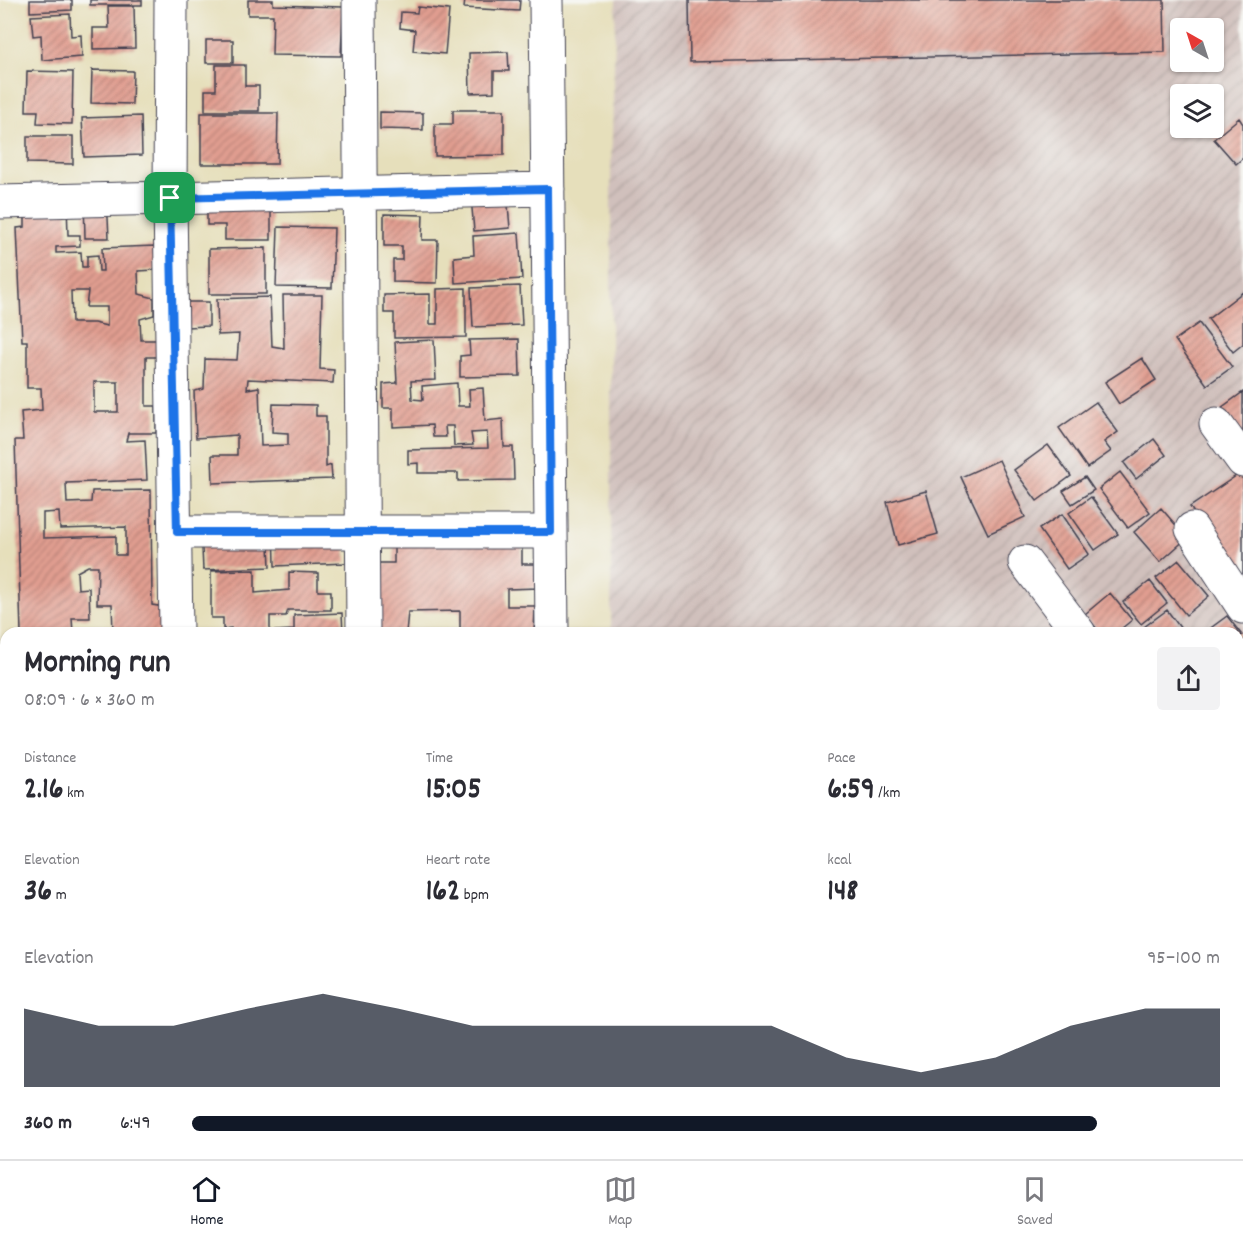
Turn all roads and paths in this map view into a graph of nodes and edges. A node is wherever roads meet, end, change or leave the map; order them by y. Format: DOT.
graph roads {
  1 [pos="171,0"];
  2 [pos="359,0"];
  3 [pos="546,0"];
  4 [pos="548,189"];
  5 [pos="361,194"];
  6 [pos="170,198"];
  7 [pos="0,202"];
  8 [pos="1216,424"];
  9 [pos="1243,461"];
  10 [pos="1192,529"];
  11 [pos="177,532"];
  12 [pos="362,532"];
  13 [pos="551,532"];
  14 [pos="1025,562"];
  15 [pos="1243,607"];
  16 [pos="177,627"];
  17 [pos="363,627"];
  18 [pos="552,627"];
  19 [pos="1074,627"];
  1 -- 6 [label="street"];
  2 -- 5 [label="street"];
  3 -- 4 [label="street"];
  4 -- 5 [label="street"];
  4 -- 13 [label="street"];
  5 -- 6 [label="street"];
  5 -- 12 [label="street"];
  6 -- 7 [label="street"];
  6 -- 11 [label="street"];
  8 -- 9 [label="street"];
  10 -- 15 [label="street"];
  11 -- 12 [label="street"];
  11 -- 16 [label="street"];
  12 -- 13 [label="street"];
  12 -- 17 [label="street"];
  13 -- 18 [label="street"];
  14 -- 19 [label="street"];
}
